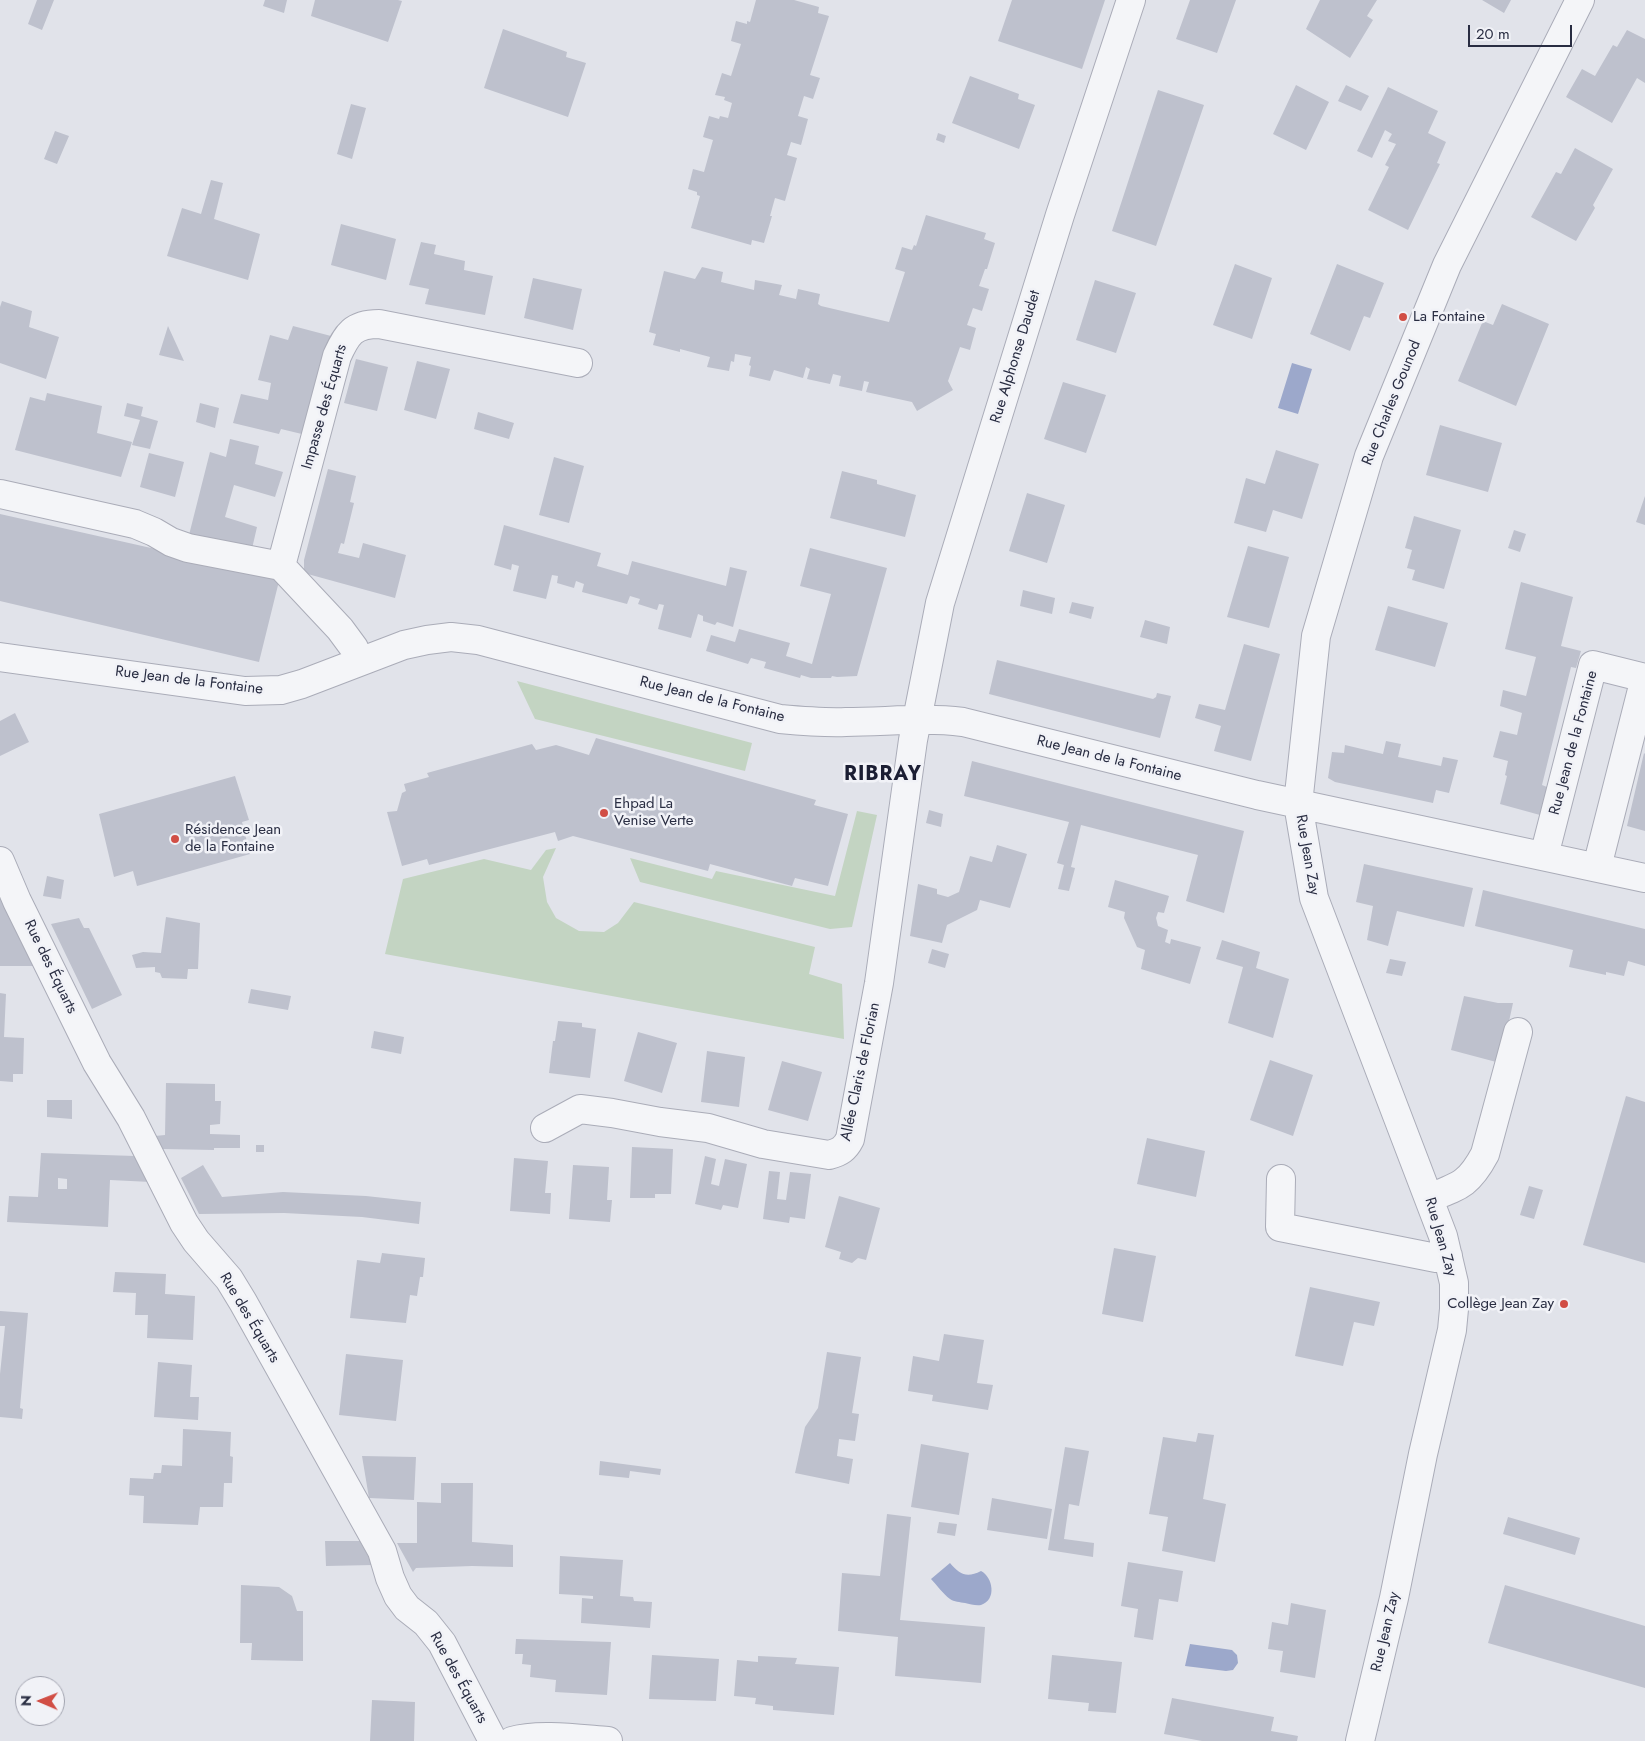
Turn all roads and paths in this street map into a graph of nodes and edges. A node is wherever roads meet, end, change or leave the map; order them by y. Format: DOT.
graph roads {
  1 [pos="1131,0"];
  2 [pos="1580,0"];
  3 [pos="578,364"];
  4 [pos="0,494"];
  5 [pos="281,566"];
  6 [pos="0,657"];
  7 [pos="360,661"];
  8 [pos="918,718"];
  9 [pos="1298,804"];
  10 [pos="1544,856"];
  11 [pos="0,861"];
  12 [pos="1597,867"];
  13 [pos="1645,878"];
  14 [pos="1518,1032"];
  15 [pos="545,1128"];
  16 [pos="1281,1179"];
  17 [pos="1429,1198"];
  18 [pos="1448,1256"];
  19 [pos="493,1741"];
  20 [pos="512,1741"];
  21 [pos="608,1741"];
  22 [pos="1360,1741"];
  1 -- 8 [label="street, Rue Alphonse Daudet"];
  2 -- 9 [label="street, Rue Charles Gounod"];
  3 -- 5 [label="street, Impasse des Équarts"];
  4 -- 5 [label="street"];
  5 -- 7 [label="street"];
  6 -- 7 [label="street, Rue Jean de la Fontaine"];
  7 -- 8 [label="street, Rue Jean de la Fontaine"];
  8 -- 9 [label="street, Rue Jean de la Fontaine"];
  8 -- 15 [label="street, Allée Claris de Florian"];
  9 -- 10 [label="street, Rue Jean de la Fontaine"];
  9 -- 17 [label="street, Rue Jean Zay"];
  10 -- 12 [label="street, Rue Jean de la Fontaine"];
  10 -- 12 [label="street, Rue Jean de la Fontaine"];
  11 -- 19 [label="street, Rue des Équarts"];
  12 -- 13 [label="street, Rue Jean de la Fontaine"];
  14 -- 17 [label="street"];
  16 -- 18 [label="street"];
  17 -- 18 [label="street, Rue Jean Zay"];
  18 -- 22 [label="street, Rue Jean Zay"];
  20 -- 21 [label="street"];
}
